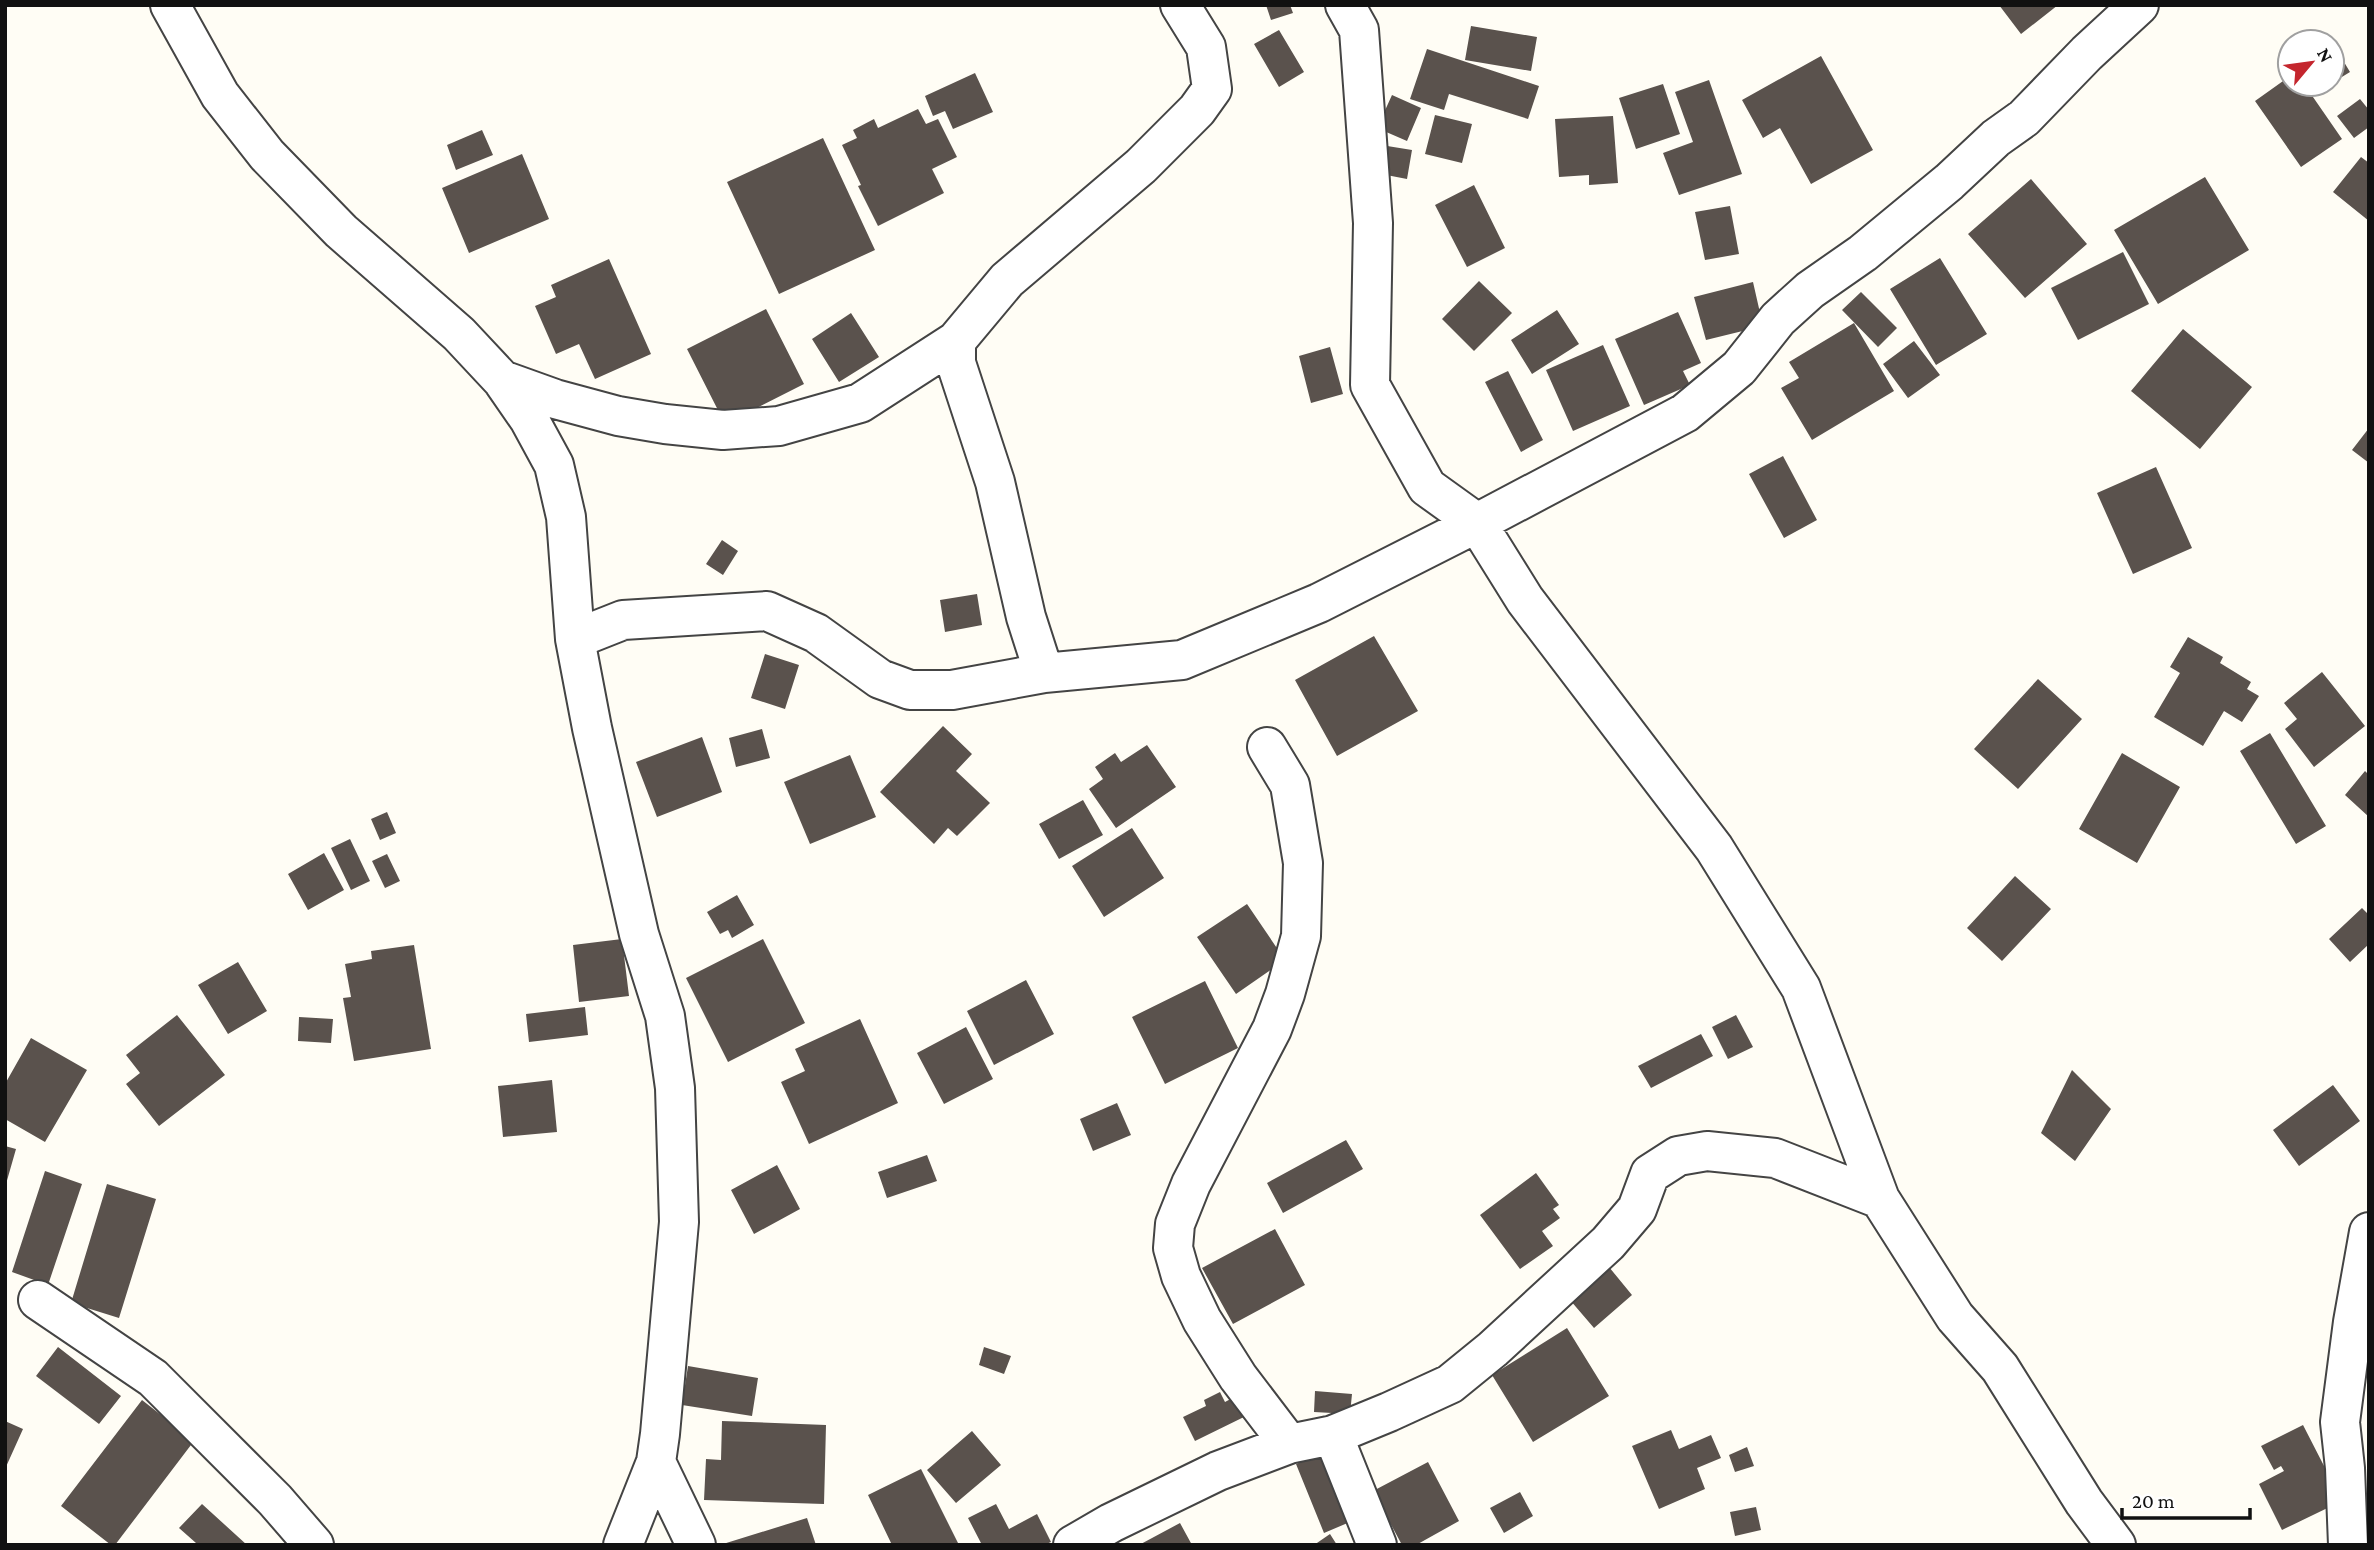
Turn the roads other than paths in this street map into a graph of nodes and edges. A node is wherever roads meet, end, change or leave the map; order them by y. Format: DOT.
graph roads {
  1 [pos="170,5"];
  2 [pos="1180,5"];
  3 [pos="1345,5"];
  4 [pos="2139,5"];
  5 [pos="956,341"];
  6 [pos="502,380"];
  7 [pos="1477,523"];
  8 [pos="575,639"];
  9 [pos="1044,673"];
  10 [pos="1267,747"];
  11 [pos="1880,1199"];
  12 [pos="2369,1232"];
  13 [pos="38,1300"];
  14 [pos="1333,1435"];
  15 [pos="1289,1444"];
  16 [pos="656,1462"];
  17 [pos="314,1545"];
  18 [pos="623,1545"];
  19 [pos="696,1545"];
  20 [pos="1073,1545"];
  21 [pos="1377,1545"];
  22 [pos="2116,1545"];
  23 [pos="2348,1545"];
  1 -- 6 [label="street"];
  2 -- 5 [label="street"];
  3 -- 7 [label="street"];
  4 -- 7 [label="street"];
  5 -- 6 [label="street"];
  5 -- 9 [label="street"];
  6 -- 8 [label="street"];
  7 -- 9 [label="street"];
  7 -- 11 [label="street"];
  8 -- 9 [label="street"];
  8 -- 16 [label="street"];
  10 -- 15 [label="street"];
  11 -- 14 [label="street"];
  11 -- 22 [label="street"];
  12 -- 23 [label="street"];
  13 -- 17 [label="street"];
  14 -- 15 [label="street"];
  14 -- 21 [label="street"];
  15 -- 20 [label="street"];
  16 -- 18 [label="street"];
  16 -- 19 [label="street"];
}
